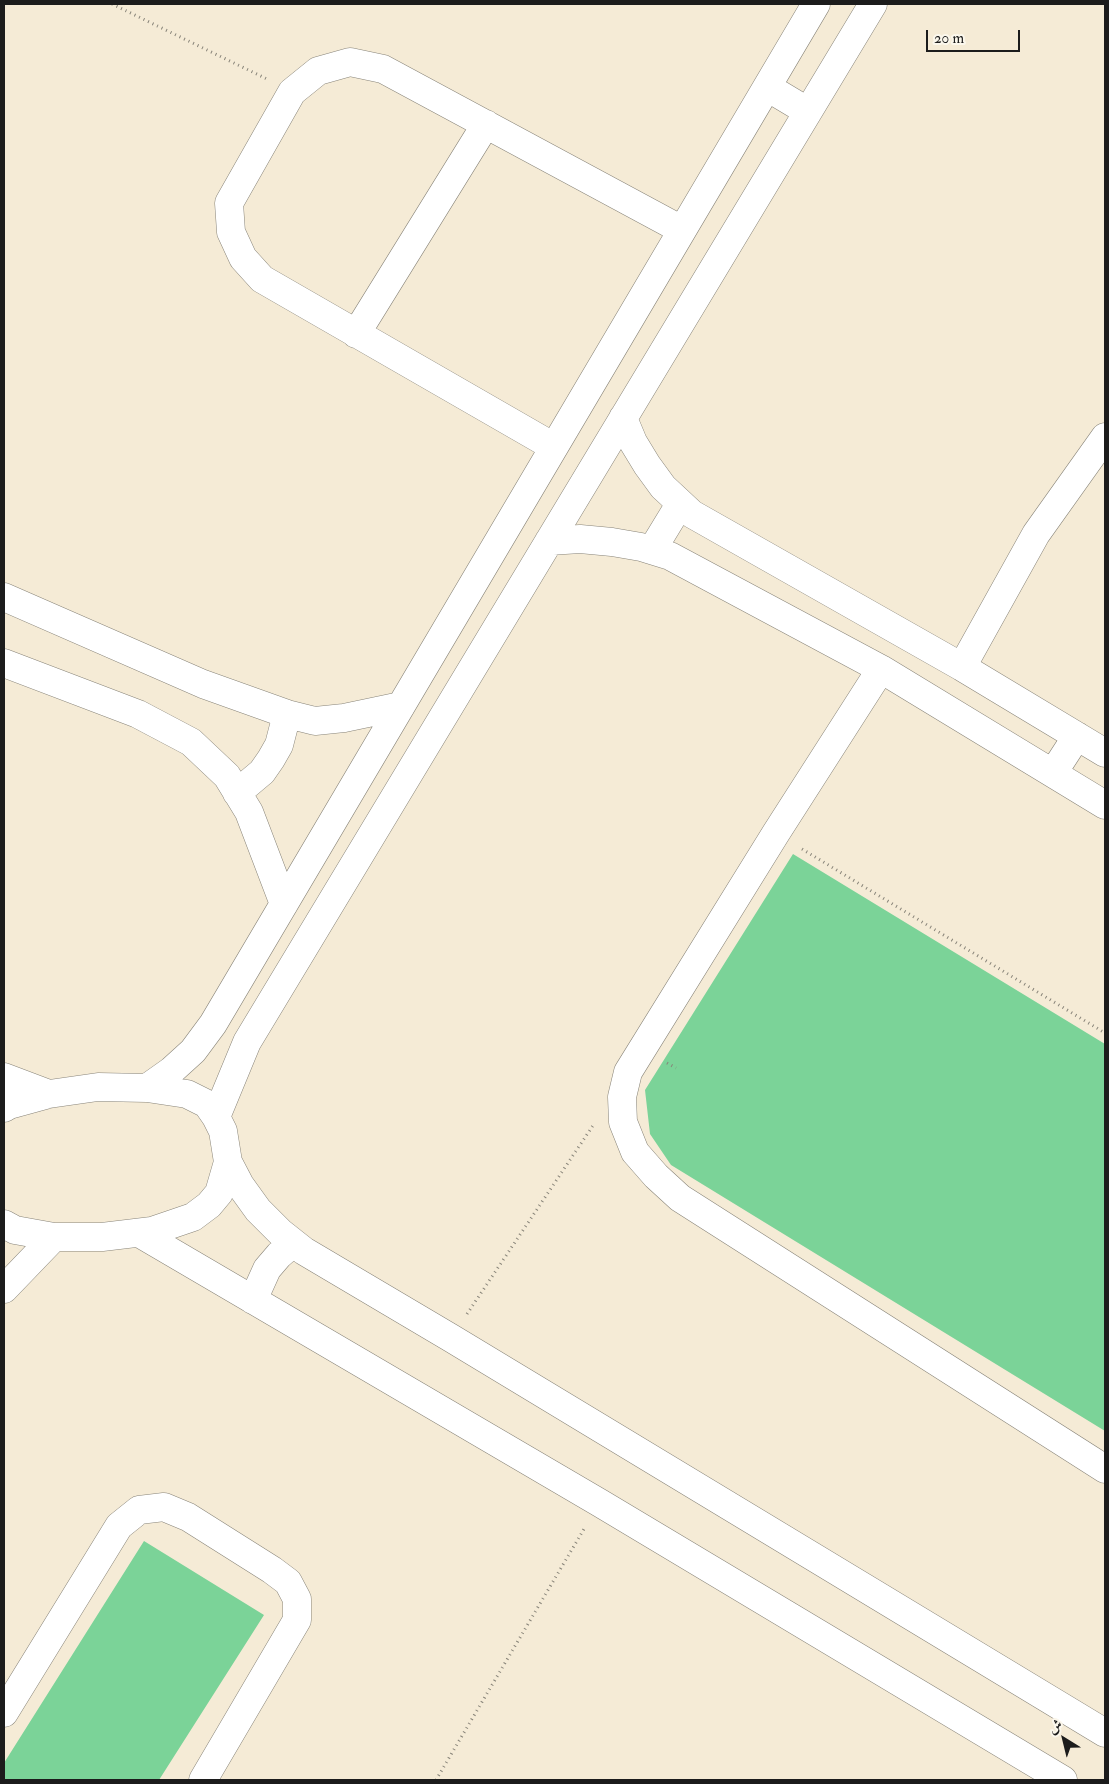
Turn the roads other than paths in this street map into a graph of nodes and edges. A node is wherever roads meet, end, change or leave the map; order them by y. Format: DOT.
graph roads {
  1 [pos="816,4"];
  2 [pos="873,4"];
  3 [pos="767,87"];
  4 [pos="807,111"];
  5 [pos="486,124"];
  6 [pos="682,230"];
  7 [pos="356,334"];
  8 [pos="622,418"];
  9 [pos="1105,437"];
  10 [pos="554,447"];
  11 [pos="680,504"];
  12 [pos="549,541"];
  13 [pos="652,550"];
  14 [pos="4,598"];
  15 [pos="4,663"];
  16 [pos="962,667"];
  17 [pos="881,669"];
  18 [pos="401,706"];
  19 [pos="287,714"];
  20 [pos="1077,736"];
  21 [pos="1105,753"];
  22 [pos="1053,773"];
  23 [pos="238,793"];
  24 [pos="1105,805"];
  25 [pos="284,904"];
  26 [pos="213,1024"];
  27 [pos="247,1042"];
  28 [pos="4,1077"];
  29 [pos="147,1088"];
  30 [pos="49,1094"];
  31 [pos="4,1108"];
  32 [pos="216,1117"];
  33 [pos="228,1162"];
  34 [pos="4,1224"];
  35 [pos="139,1233"];
  36 [pos="54,1237"];
  37 [pos="294,1243"];
  38 [pos="4,1289"];
  39 [pos="253,1300"];
  40 [pos="1105,1469"];
  41 [pos="4,1713"];
  42 [pos="1105,1733"];
  43 [pos="203,1780"];
  44 [pos="1063,1780"];
  1 -- 3 [label="street"];
  2 -- 4 [label="street"];
  3 -- 4 [label="street"];
  3 -- 6 [label="street"];
  4 -- 8 [label="street"];
  5 -- 6 [label="street"];
  5 -- 7 [label="street"];
  5 -- 7 [label="street"];
  6 -- 10 [label="street"];
  7 -- 10 [label="street"];
  8 -- 11 [label="street"];
  8 -- 12 [label="street"];
  9 -- 16 [label="street"];
  10 -- 18 [label="street"];
  11 -- 13 [label="street"];
  11 -- 16 [label="street"];
  12 -- 13 [label="street"];
  12 -- 27 [label="street"];
  13 -- 17 [label="street"];
  14 -- 19 [label="street"];
  15 -- 23 [label="street"];
  16 -- 20 [label="street"];
  17 -- 22 [label="street"];
  17 -- 40 [label="street"];
  18 -- 19 [label="street"];
  18 -- 25 [label="street"];
  19 -- 23 [label="street"];
  20 -- 21 [label="street"];
  20 -- 22 [label="street"];
  22 -- 24 [label="street"];
  23 -- 25 [label="street"];
  25 -- 26 [label="street"];
  26 -- 27 [label="street"];
  26 -- 29 [label="street"];
  27 -- 32 [label="street"];
  28 -- 30 [label="street"];
  29 -- 30 [label="street"];
  29 -- 32 [label="street"];
  30 -- 31 [label="street"];
  32 -- 33 [label="street"];
  33 -- 35 [label="street"];
  33 -- 37 [label="street"];
  34 -- 36 [label="street"];
  35 -- 36 [label="street"];
  35 -- 39 [label="street"];
  36 -- 38 [label="street"];
  37 -- 39 [label="street"];
  37 -- 42 [label="street"];
  39 -- 44 [label="street"];
  41 -- 43 [label="street"];
}
